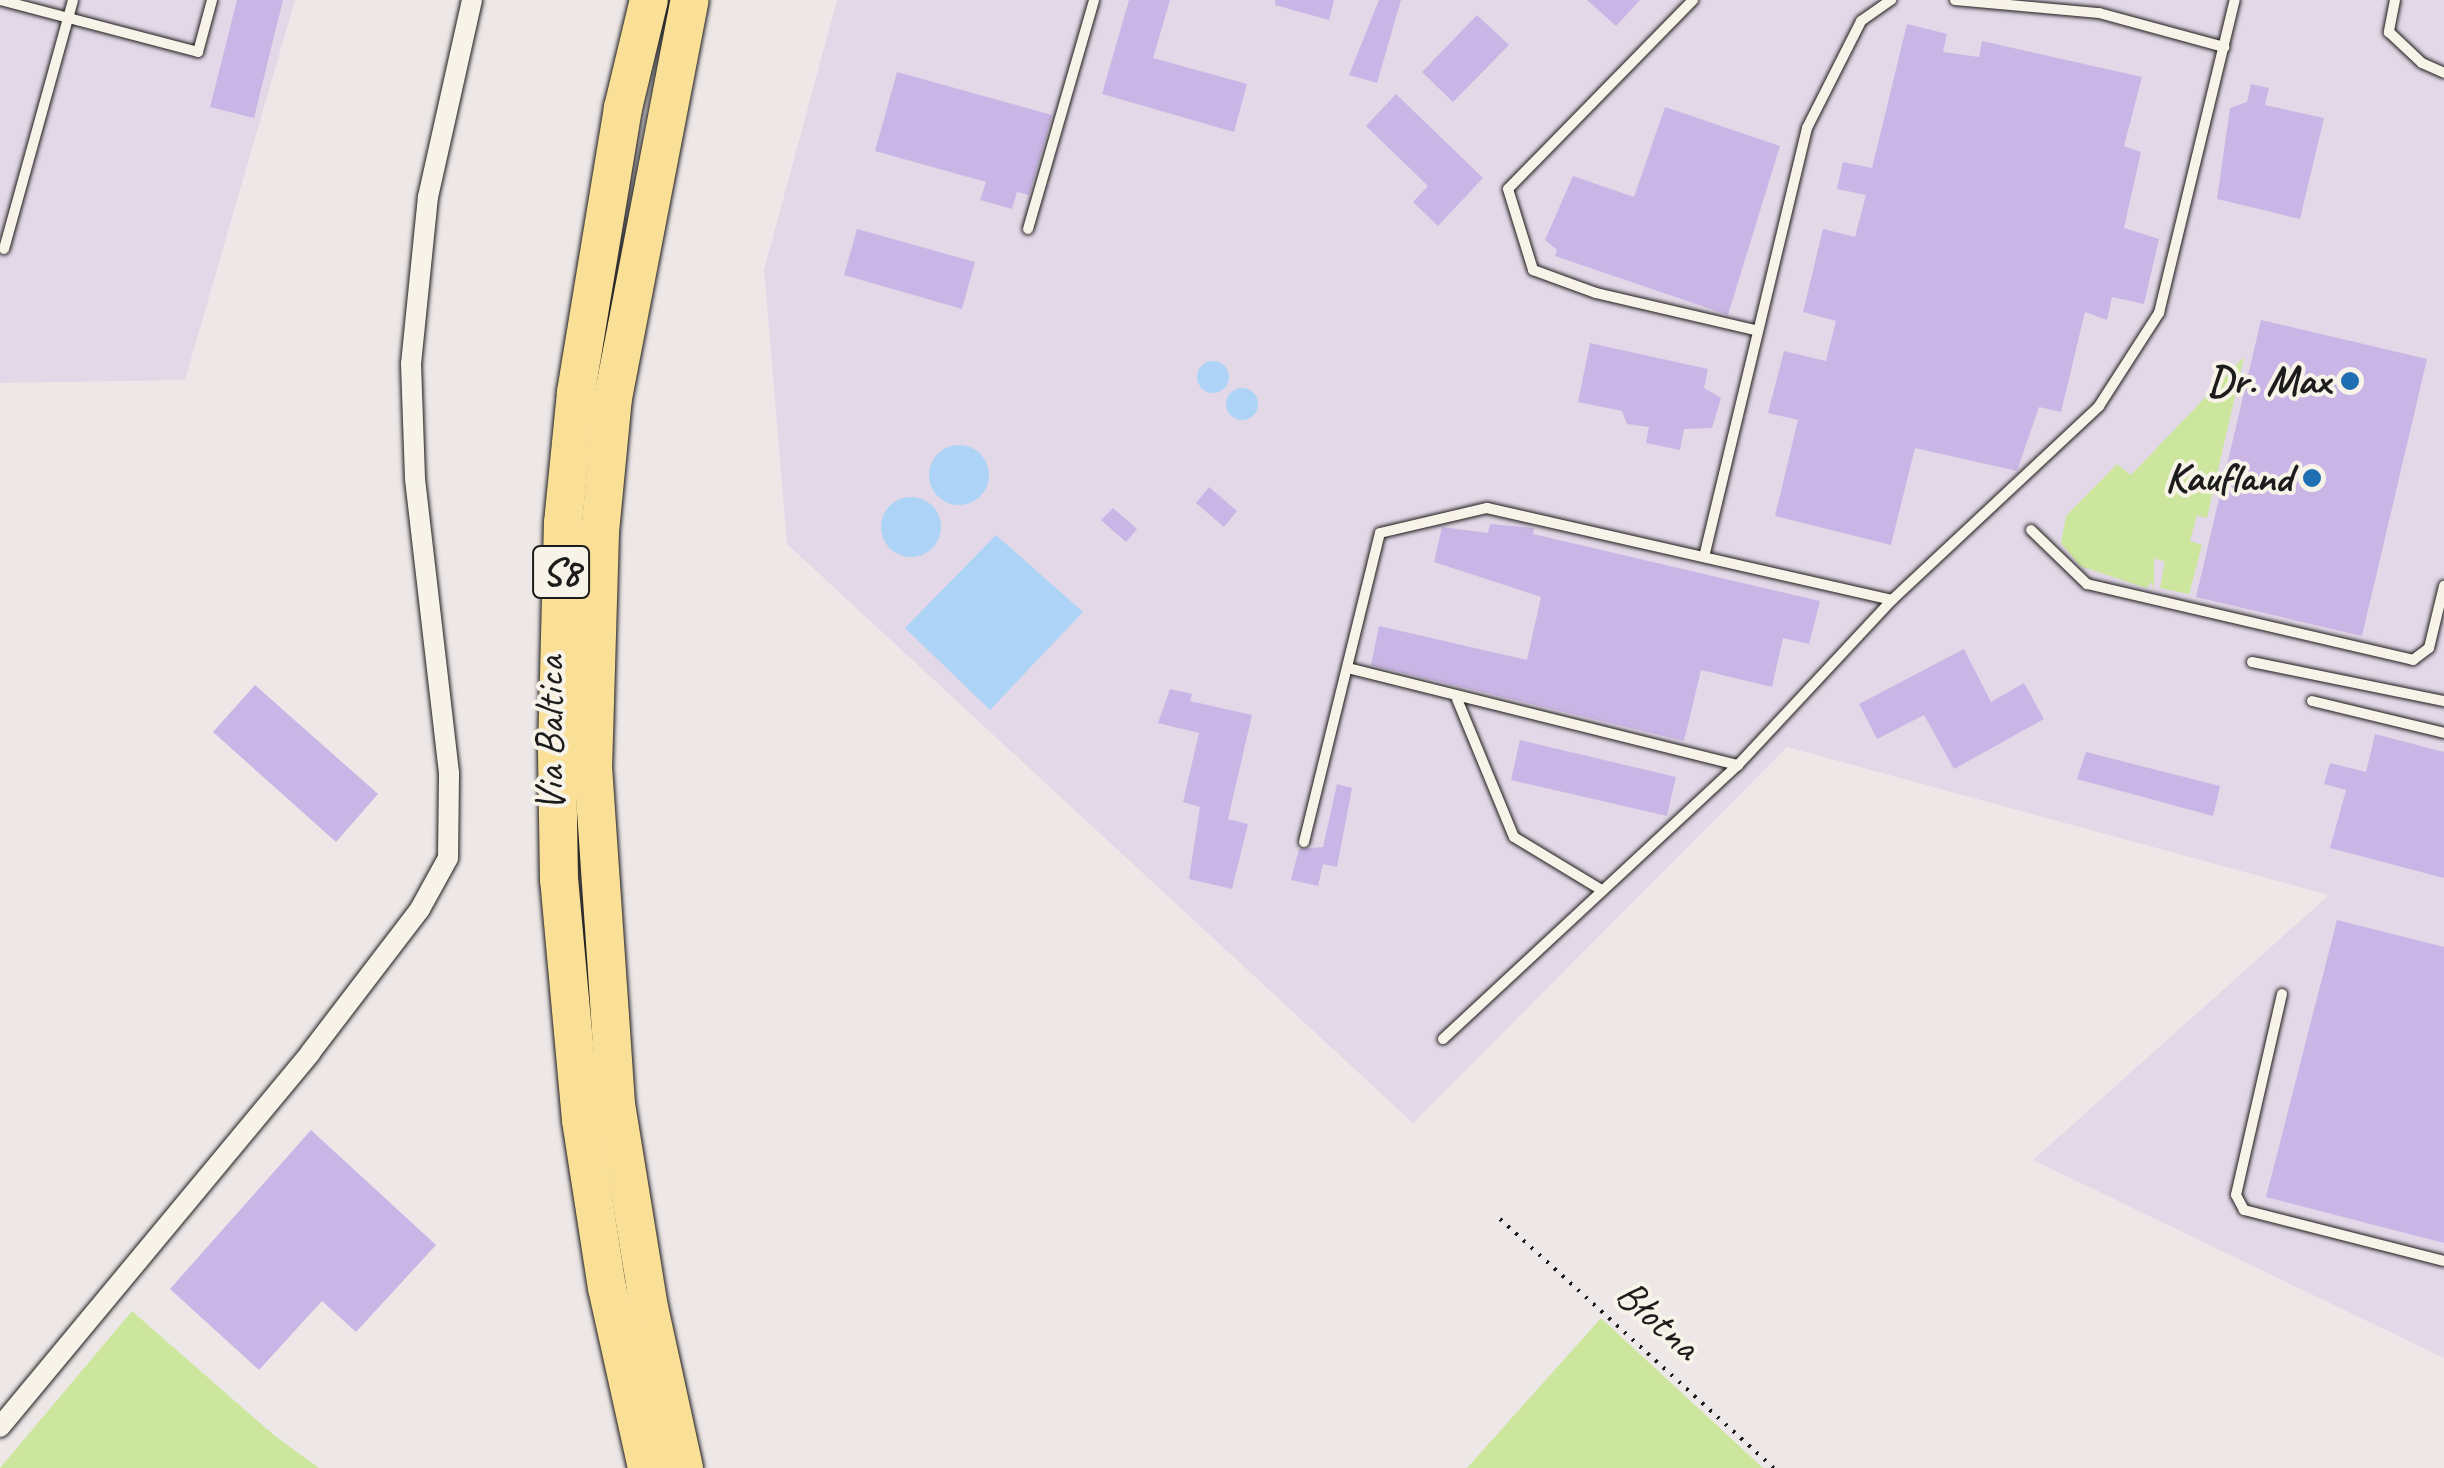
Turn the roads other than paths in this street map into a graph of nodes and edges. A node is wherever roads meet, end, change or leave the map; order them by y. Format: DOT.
graph roads {
  1 [pos="0,0"];
  2 [pos="73,0"];
  3 [pos="212,0"];
  4 [pos="472,0"];
  5 [pos="649,0"];
  6 [pos="690,0"];
  7 [pos="1094,0"];
  8 [pos="1694,0"];
  9 [pos="1891,0"];
  10 [pos="1954,0"];
  11 [pos="2235,0"];
  12 [pos="2395,0"];
  13 [pos="68,18"];
  14 [pos="2224,47"];
  15 [pos="2444,73"];
  16 [pos="1028,229"];
  17 [pos="4,249"];
  18 [pos="1755,330"];
  19 [pos="2031,530"];
  20 [pos="1704,557"];
  21 [pos="2444,586"];
  22 [pos="1892,600"];
  23 [pos="2252,662"];
  24 [pos="1348,668"];
  25 [pos="1457,699"];
  26 [pos="2312,701"];
  27 [pos="2444,701"];
  28 [pos="2444,733"];
  29 [pos="1738,765"];
  30 [pos="1304,842"];
  31 [pos="1600,890"];
  32 [pos="2282,994"];
  33 [pos="1443,1038"];
  34 [pos="2444,1261"];
  35 [pos="0,1426"];
  36 [pos="647,1468"];
  37 [pos="684,1468"];
  1 -- 13 [label="lane"];
  2 -- 13 [label="lane"];
  3 -- 13 [label="lane"];
  4 -- 35 [label="street"];
  5 -- 36 [label="highway, Via Baltica / S8"];
  6 -- 37 [label="highway, Via Baltica / S8"];
  7 -- 16 [label="lane"];
  8 -- 18 [label="lane"];
  9 -- 18 [label="lane"];
  10 -- 14 [label="lane"];
  11 -- 14 [label="lane"];
  12 -- 15 [label="lane"];
  13 -- 17 [label="lane"];
  14 -- 22 [label="lane"];
  18 -- 20 [label="lane"];
  19 -- 21 [label="lane"];
  20 -- 22 [label="lane"];
  20 -- 24 [label="lane"];
  22 -- 29 [label="lane"];
  23 -- 27 [label="lane"];
  24 -- 25 [label="lane"];
  24 -- 30 [label="lane"];
  25 -- 29 [label="lane"];
  25 -- 31 [label="lane"];
  26 -- 28 [label="lane"];
  29 -- 31 [label="lane"];
  31 -- 33 [label="lane"];
  32 -- 34 [label="lane"];
}
